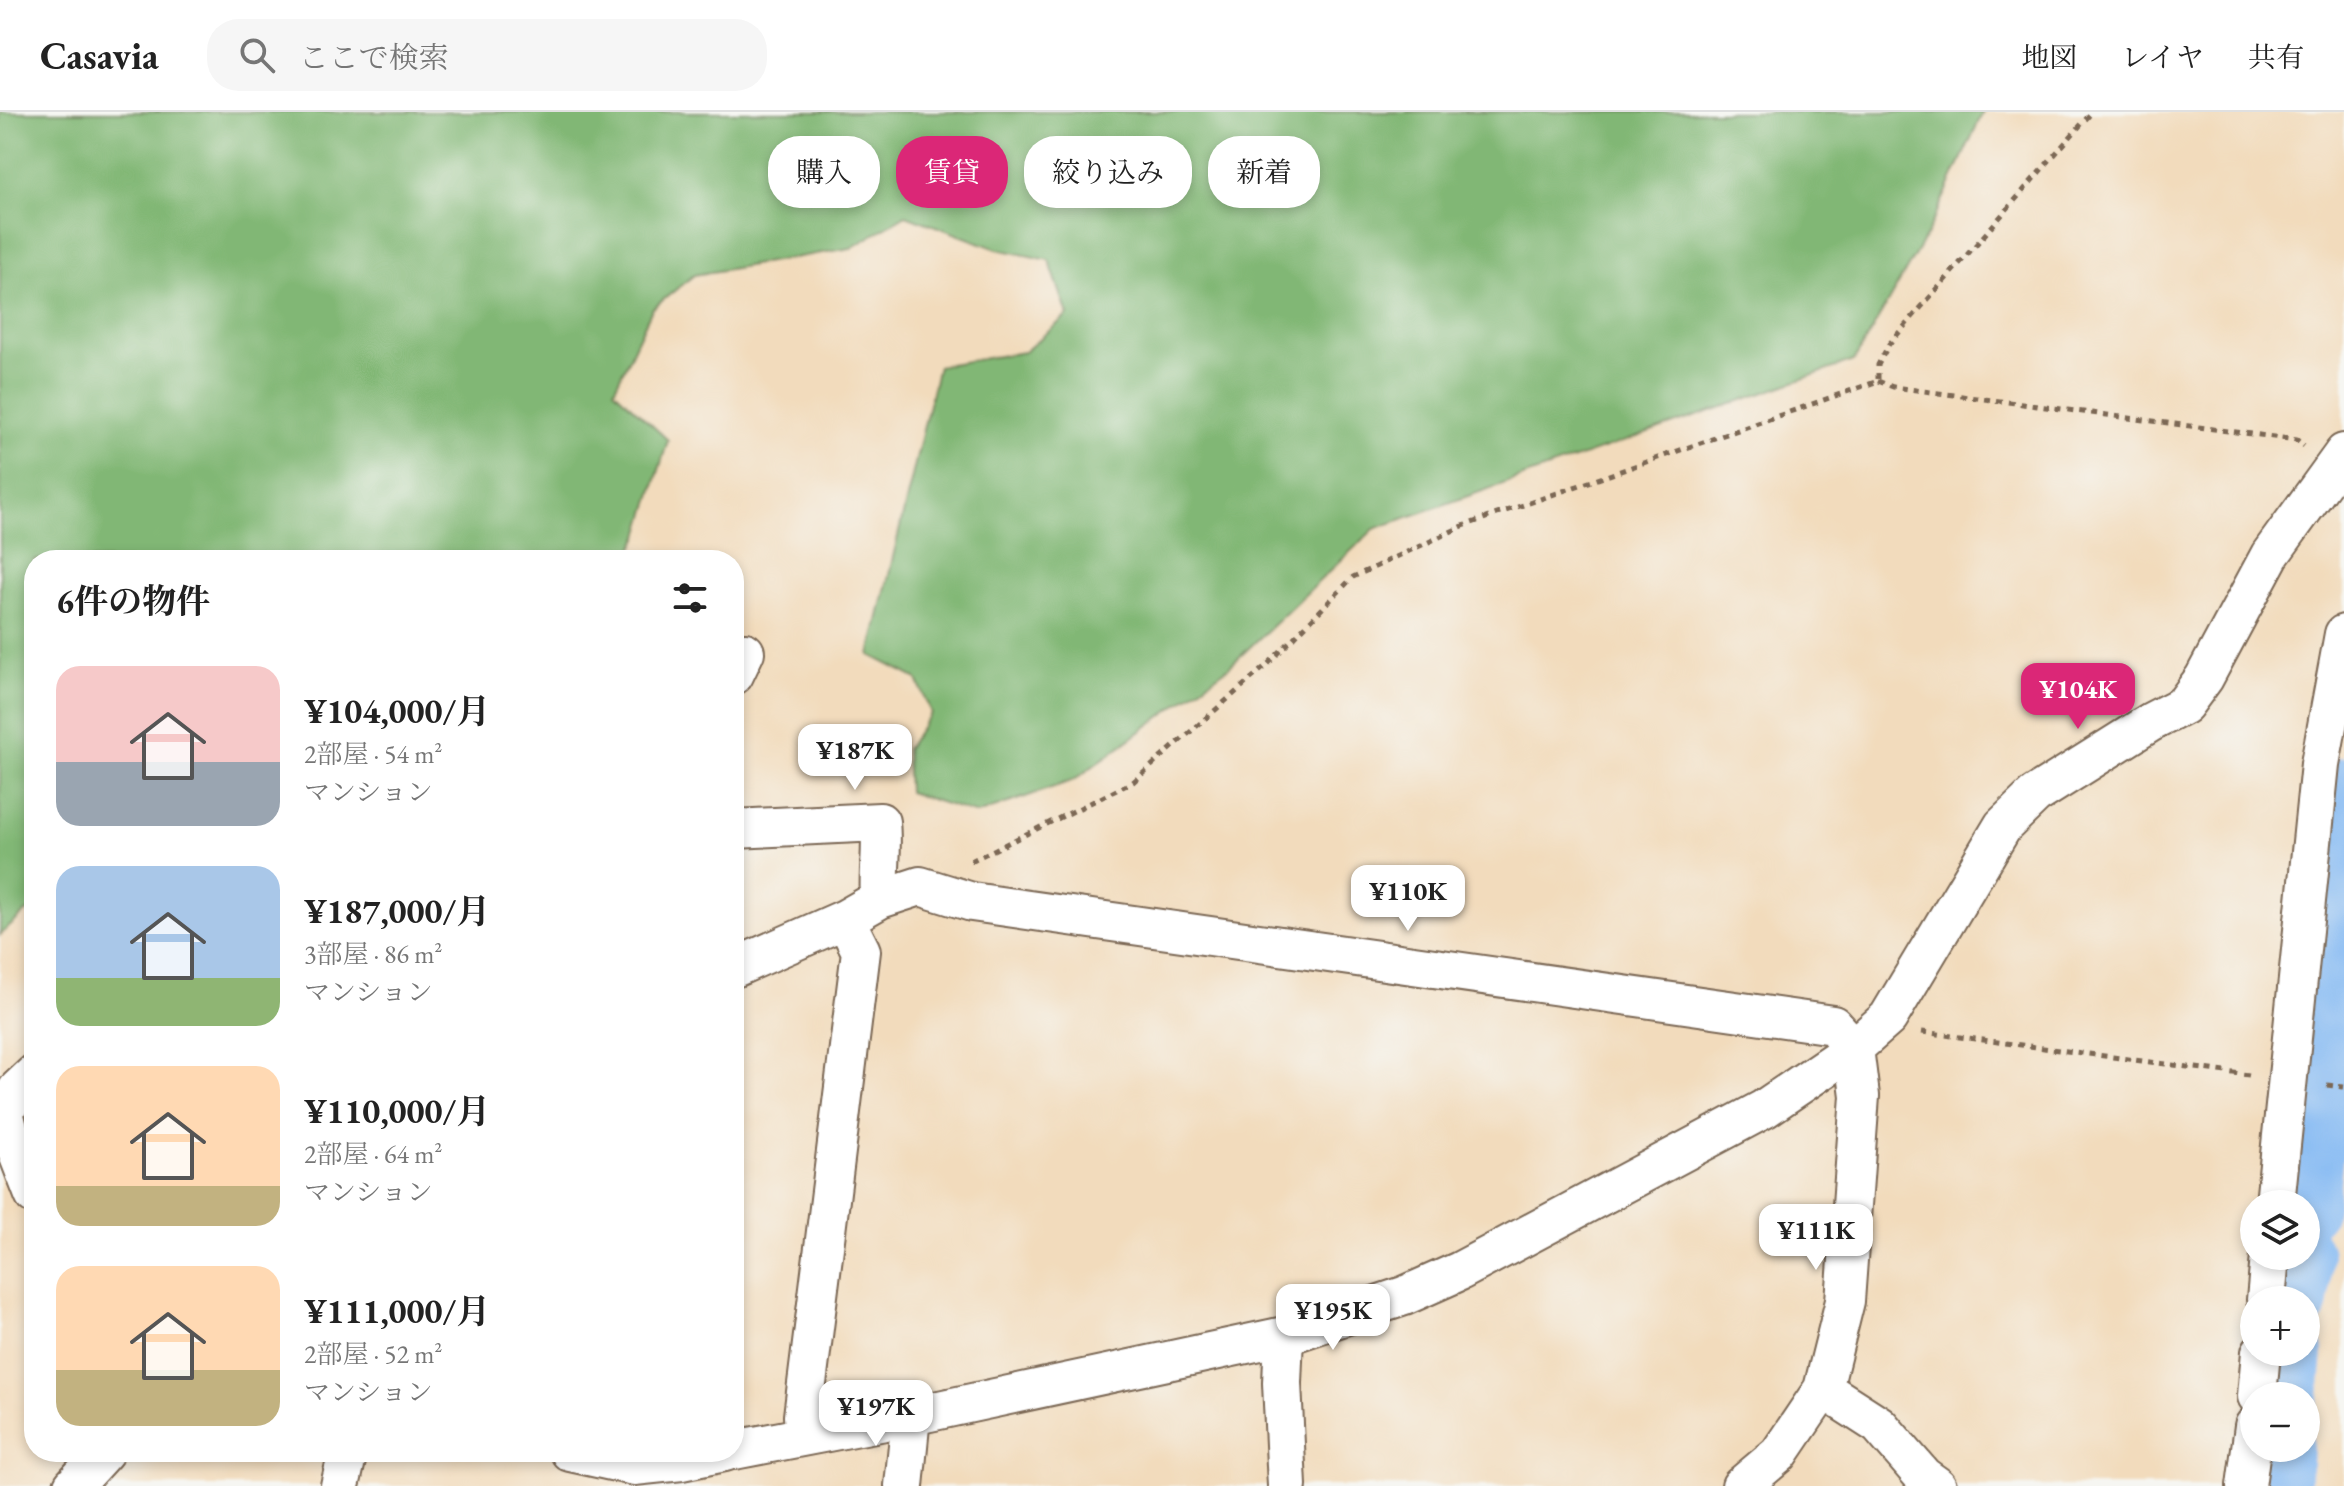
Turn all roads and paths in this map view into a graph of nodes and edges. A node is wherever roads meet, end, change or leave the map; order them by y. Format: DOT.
graph roads {
  1 [pos="2092,112"];
  2 [pos="1878,381"];
  3 [pos="2338,478"];
  4 [pos="2344,634"];
  5 [pos="744,829"];
  6 [pos="879,884"];
  7 [pos="920,886"];
  8 [pos="845,919"];
  9 [pos="744,964"];
  10 [pos="1888,1018"];
  11 [pos="1854,1048"];
  12 [pos="2287,1080"];
  13 [pos="24,1083"];
  14 [pos="2,1113"];
  15 [pos="24,1169"];
  16 [pos="2276,1190"];
  17 [pos="1284,1336"];
  18 [pos="1823,1389"];
  19 [pos="911,1416"];
  20 [pos="805,1436"];
  21 [pos="744,1448"];
  22 [pos="95,1462"];
  23 [pos="346,1462"];
  24 [pos="616,1462"];
  25 [pos="672,1462"];
  26 [pos="2249,1462"];
  27 [pos="73,1486"];
  28 [pos="340,1486"];
  29 [pos="904,1486"];
  30 [pos="1287,1486"];
  31 [pos="1741,1486"];
  32 [pos="1937,1486"];
  33 [pos="2246,1486"];
  1 -- 2 [label="path"];
  2 -- 3 [label="path"];
  2 -- 7 [label="path"];
  3 -- 10 [label="street"];
  4 -- 12 [label="street"];
  5 -- 6 [label="street"];
  6 -- 7 [label="street"];
  6 -- 8 [label="street"];
  7 -- 11 [label="street"];
  8 -- 9 [label="street"];
  8 -- 20 [label="street"];
  10 -- 11 [label="street"];
  10 -- 12 [label="path"];
  11 -- 17 [label="street"];
  11 -- 18 [label="street"];
  12 -- 16 [label="street"];
  13 -- 14 [label="street"];
  14 -- 15 [label="street"];
  17 -- 19 [label="street"];
  17 -- 30 [label="street"];
  18 -- 31 [label="street"];
  18 -- 32 [label="street"];
  19 -- 20 [label="street"];
  19 -- 29 [label="street"];
  20 -- 21 [label="street"];
  22 -- 27 [label="street"];
  23 -- 28 [label="street"];
  24 -- 25 [label="street"];
  26 -- 33 [label="street"];
}
